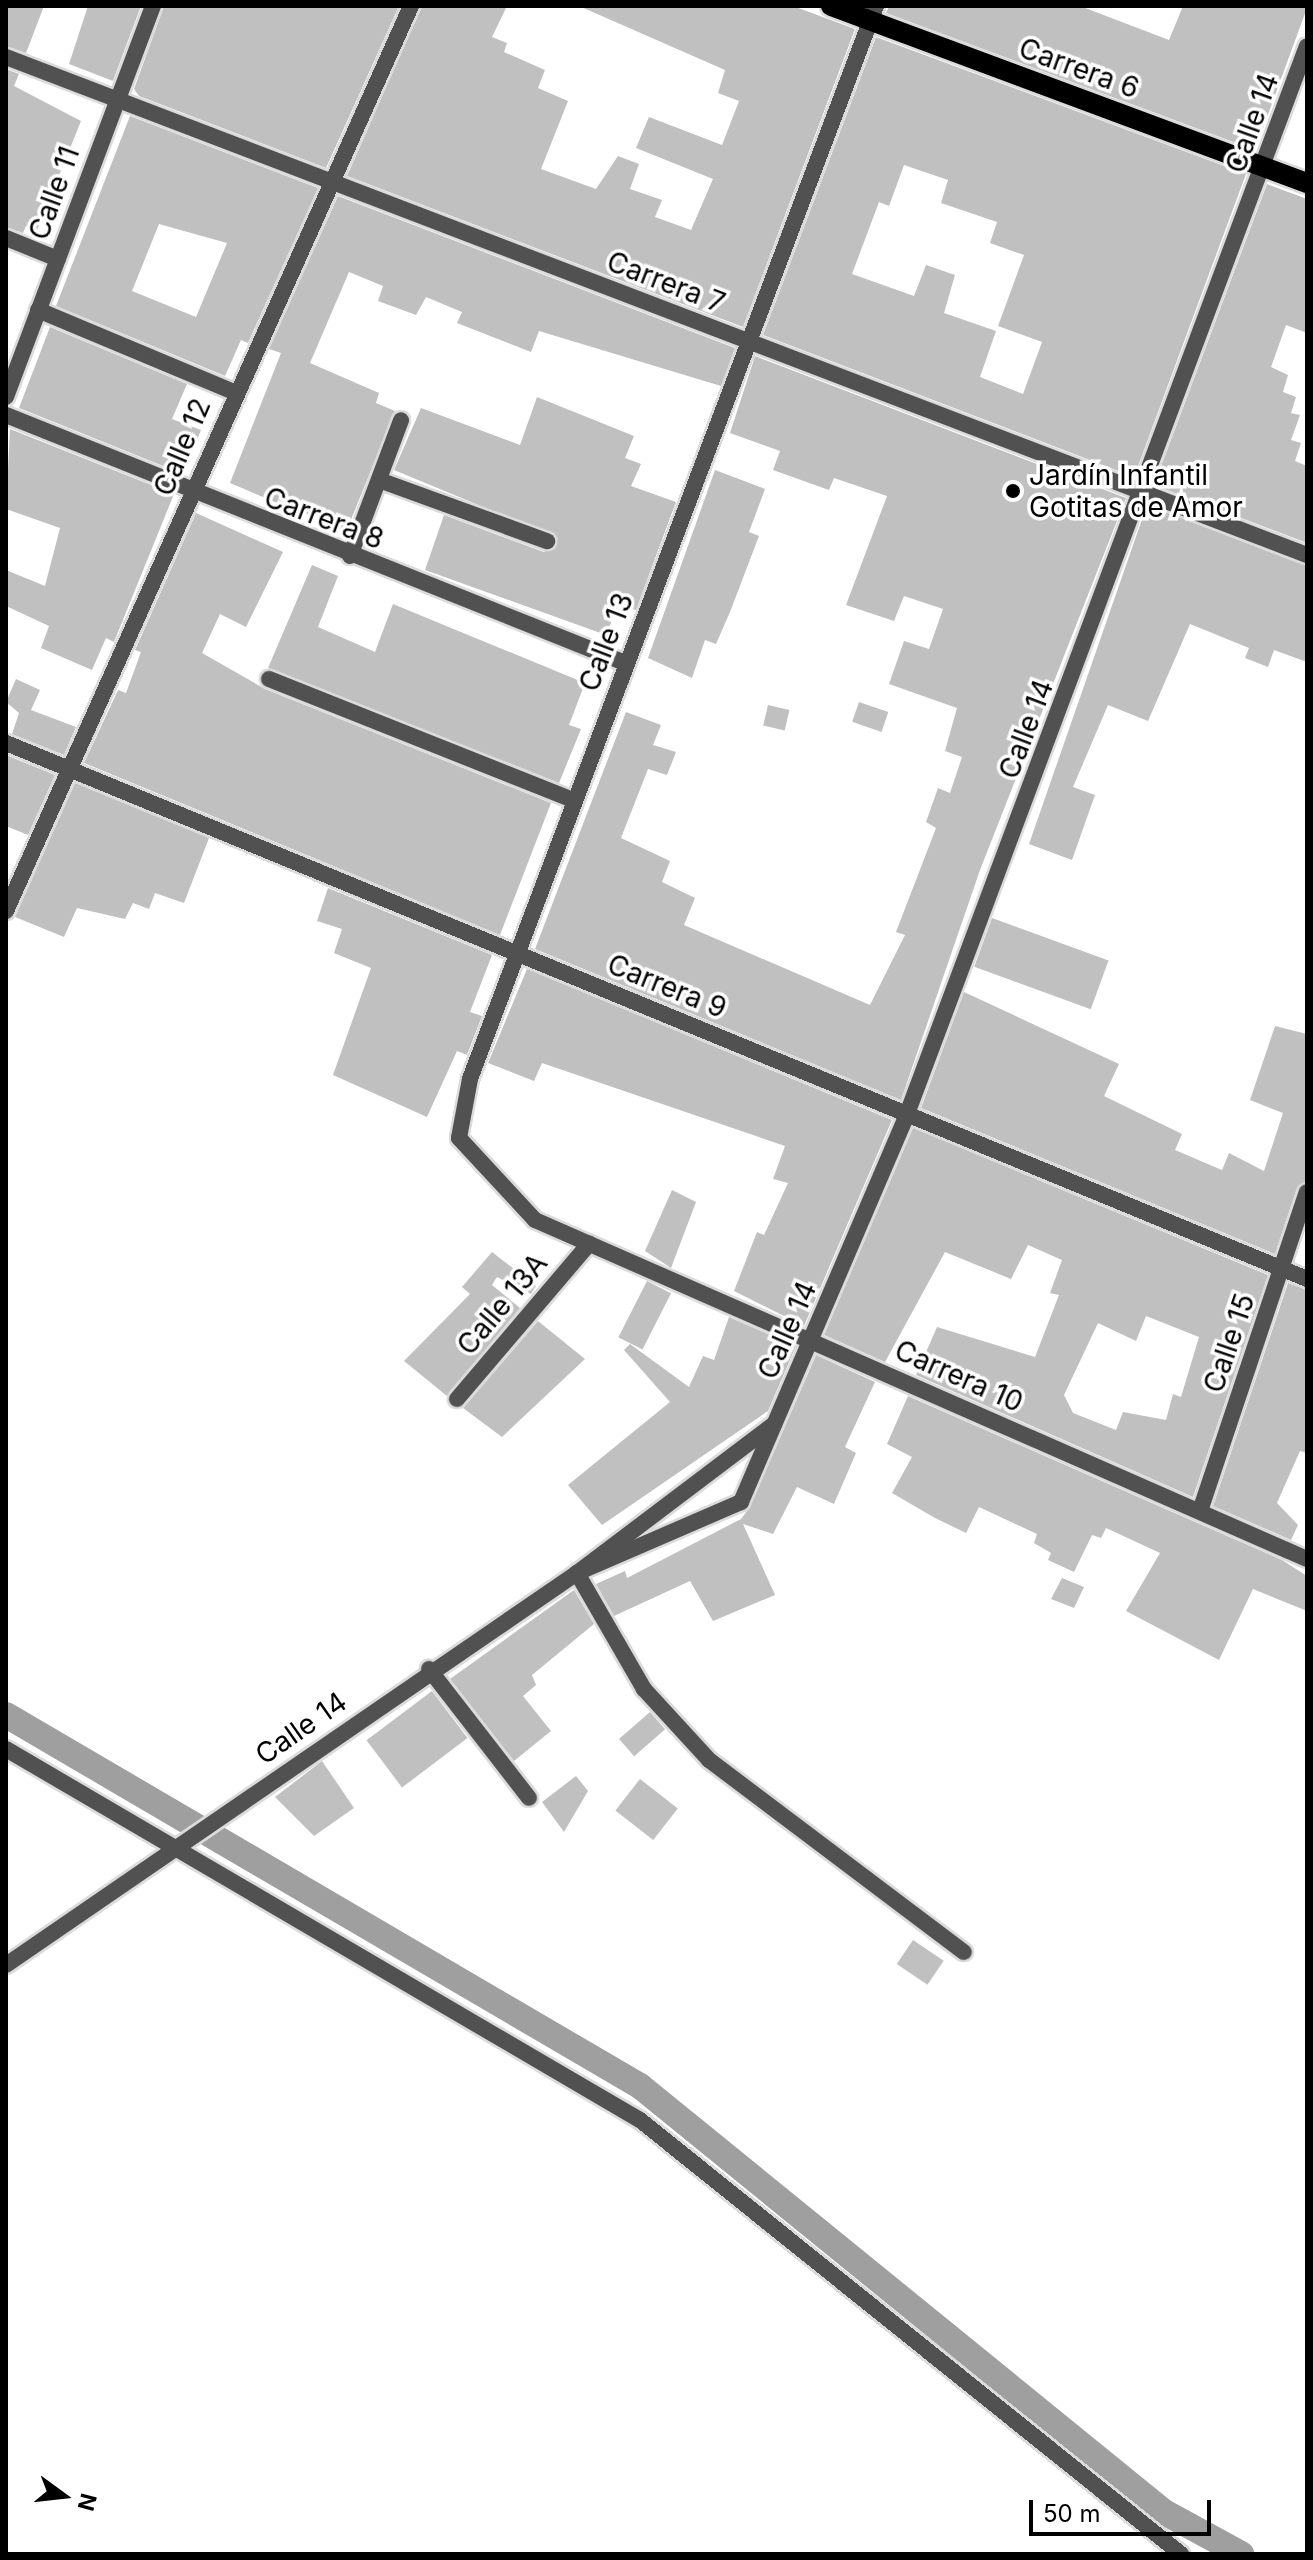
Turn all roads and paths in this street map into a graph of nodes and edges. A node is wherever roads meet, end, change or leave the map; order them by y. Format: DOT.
graph roads {
  1 [pos="153,6"];
  2 [pos="411,6"];
  3 [pos="831,6"];
  4 [pos="873,13"];
  5 [pos="1307,46"];
  6 [pos="6,57"];
  7 [pos="116,99"];
  8 [pos="1265,166"];
  9 [pos="331,179"];
  10 [pos="1307,183"];
  11 [pos="6,238"];
  12 [pos="58,259"];
  13 [pos="38,310"];
  14 [pos="748,342"];
  15 [pos="234,392"];
  16 [pos="6,397"];
  17 [pos="6,415"];
  18 [pos="401,420"];
  19 [pos="379,480"];
  20 [pos="1143,493"];
  21 [pos="191,495"];
  22 [pos="547,541"];
  23 [pos="1307,555"];
  24 [pos="350,556"];
  25 [pos="625,663"];
  26 [pos="269,679"];
  27 [pos="6,743"];
  28 [pos="66,767"];
  29 [pos="575,801"];
  30 [pos="6,911"];
  31 [pos="522,954"];
  32 [pos="907,1114"];
  33 [pos="1307,1192"];
  34 [pos="589,1244"];
  35 [pos="1281,1269"];
  36 [pos="1307,1279"];
  37 [pos="812,1339"];
  38 [pos="457,1399"];
  39 [pos="774,1424"];
  40 [pos="1200,1511"];
  41 [pos="1307,1559"];
  42 [pos="577,1573"];
  43 [pos="429,1669"];
  44 [pos="6,1749"];
  45 [pos="529,1798"];
  46 [pos="178,1847"];
  47 [pos="964,1952"];
  48 [pos="6,1965"];
  49 [pos="1181,2554"];
  1 -- 7 [label="street, Calle 11"];
  2 -- 9 [label="street, Calle 12"];
  3 -- 4 [label="main road, Carrera 6"];
  4 -- 8 [label="main road, Carrera 6"];
  4 -- 14 [label="street, Calle 13"];
  5 -- 8 [label="street, Calle 14"];
  6 -- 7 [label="street, Carrera 7"];
  7 -- 9 [label="street, Carrera 7"];
  7 -- 12 [label="street, Calle 11"];
  8 -- 10 [label="main road, Carrera 6"];
  8 -- 20 [label="street, Calle 14"];
  9 -- 14 [label="street, Carrera 7"];
  9 -- 15 [label="street, Calle 12"];
  11 -- 12 [label="street"];
  12 -- 13 [label="street, Calle 11"];
  13 -- 15 [label="street"];
  13 -- 16 [label="street, Calle 11"];
  14 -- 20 [label="street, Carrera 7"];
  14 -- 25 [label="street, Calle 13"];
  15 -- 21 [label="street, Calle 12"];
  17 -- 21 [label="street, Carrera 8"];
  18 -- 19 [label="street"];
  19 -- 22 [label="street"];
  19 -- 24 [label="street"];
  20 -- 23 [label="street, Carrera 7"];
  20 -- 32 [label="street, Calle 14"];
  21 -- 24 [label="street, Carrera 8"];
  21 -- 28 [label="street, Calle 12"];
  24 -- 25 [label="street, Carrera 8"];
  25 -- 29 [label="street, Calle 13"];
  26 -- 29 [label="street"];
  27 -- 28 [label="street, Carrera 9"];
  28 -- 30 [label="street, Calle 12"];
  28 -- 31 [label="street, Carrera 9"];
  29 -- 31 [label="street, Calle 13"];
  31 -- 32 [label="street, Carrera 9"];
  31 -- 34 [label="street, Calle 13"];
  32 -- 35 [label="street, Carrera 9"];
  32 -- 37 [label="street, Calle 14"];
  33 -- 35 [label="street, Calle 15"];
  34 -- 37 [label="street, Carrera 10"];
  34 -- 38 [label="street, Calle 13A"];
  35 -- 36 [label="street, Carrera 9"];
  35 -- 40 [label="street, Calle 15"];
  37 -- 39 [label="street, Calle 14"];
  37 -- 40 [label="street, Carrera 10"];
  39 -- 42 [label="street, Calle 14"];
  39 -- 42 [label="street, Calle 14"];
  40 -- 41 [label="street, Carrera 10"];
  42 -- 43 [label="street, Calle 14"];
  42 -- 47 [label="street"];
  43 -- 45 [label="street"];
  43 -- 46 [label="street, Calle 14"];
  44 -- 46 [label="street"];
  46 -- 48 [label="street, Calle 14"];
  46 -- 49 [label="street"];
}
